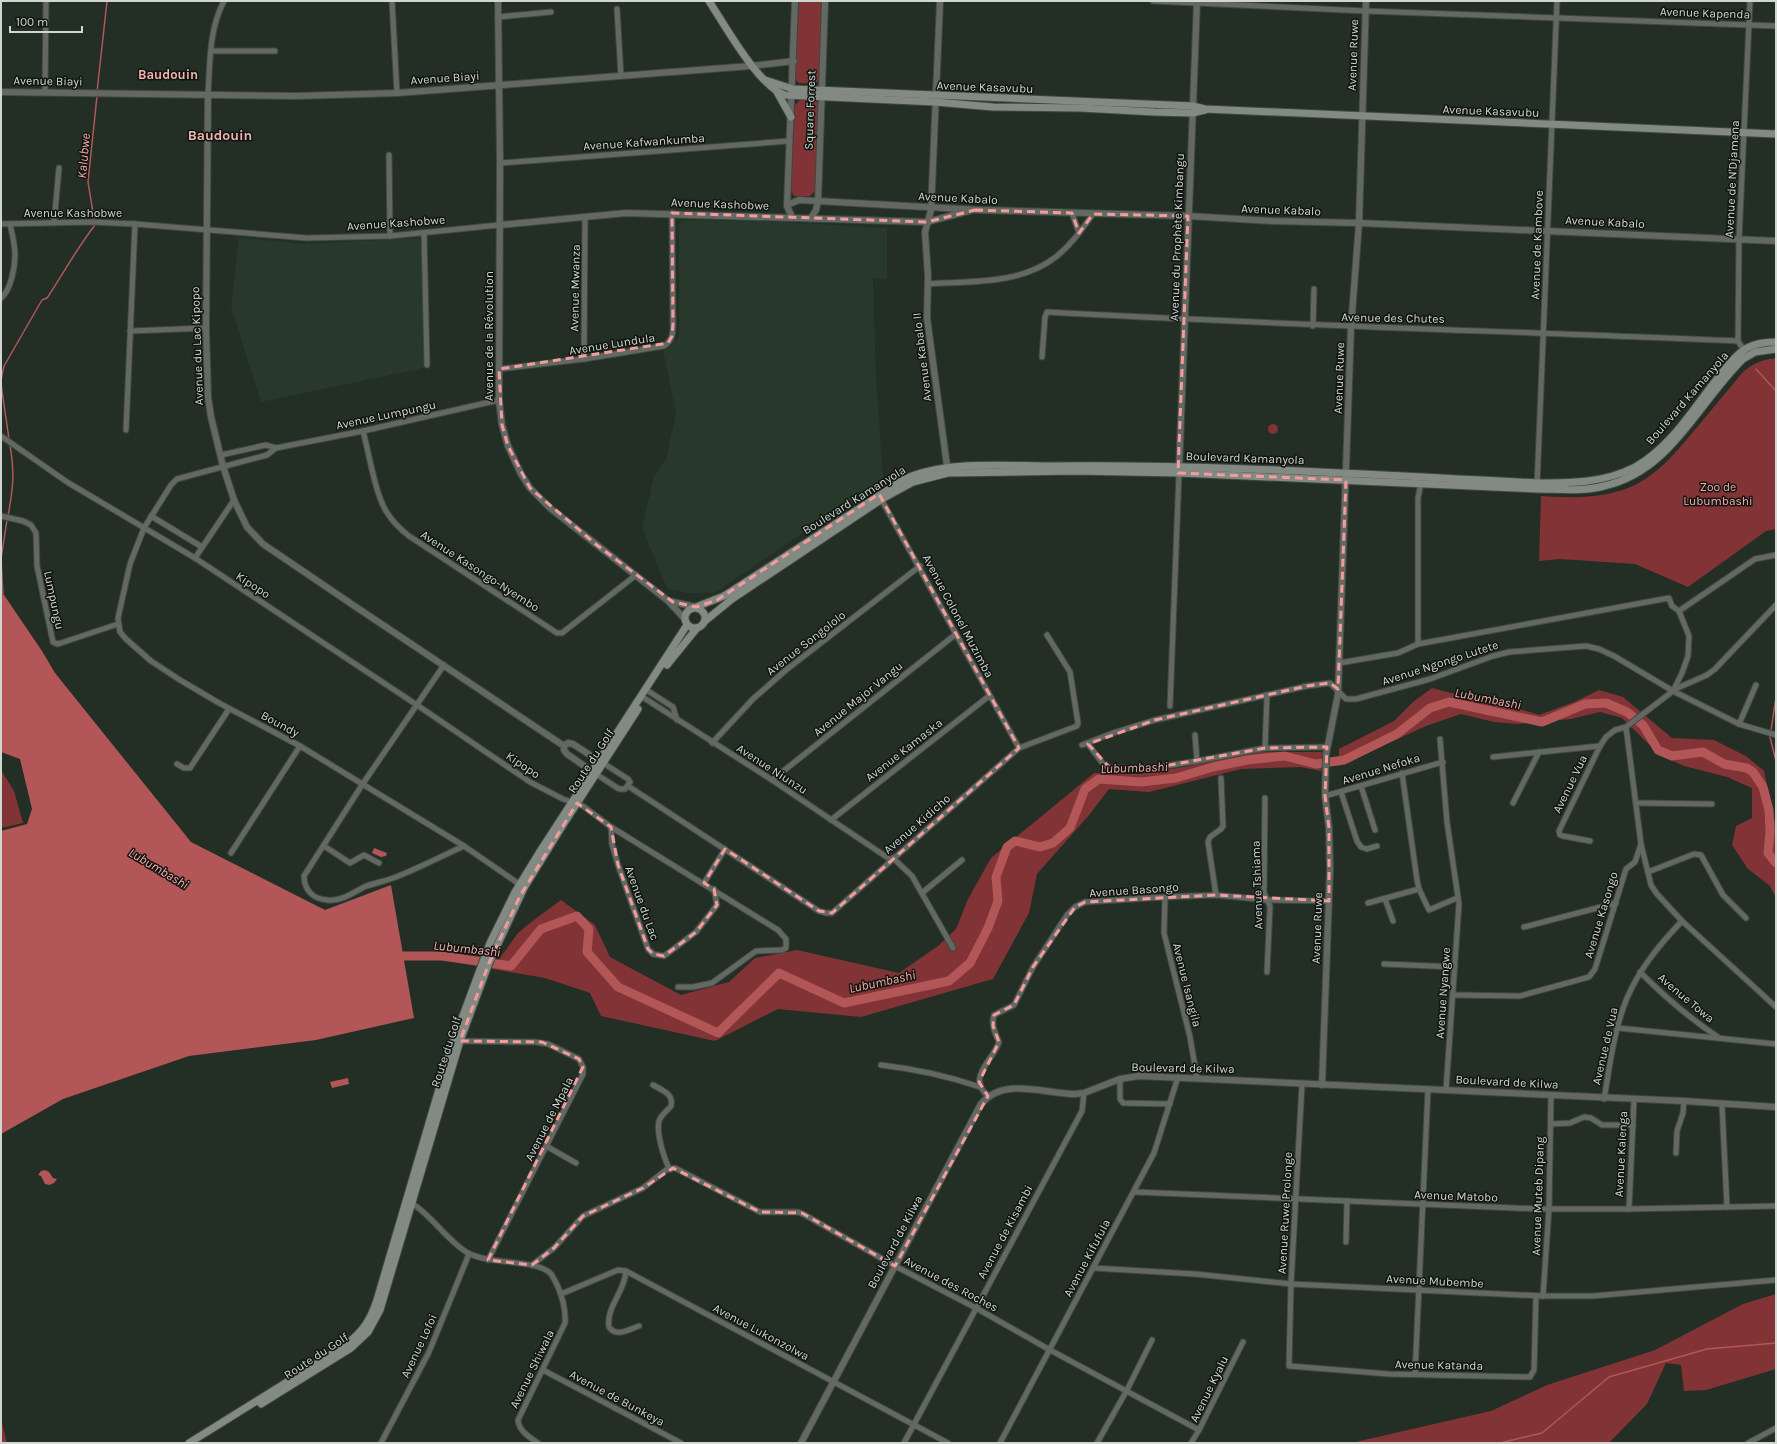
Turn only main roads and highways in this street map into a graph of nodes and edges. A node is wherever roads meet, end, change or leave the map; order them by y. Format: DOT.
graph roads {
  1 [pos="709,1"];
  2 [pos="765,80"];
  3 [pos="777,92"];
  4 [pos="792,93"];
  5 [pos="791,117"];
  6 [pos="1776,134"];
  7 [pos="1776,342"];
  8 [pos="1776,349"];
  9 [pos="1746,353"];
  10 [pos="1346,476"];
  11 [pos="1537,486"];
  12 [pos="784,560"];
  13 [pos="696,607"];
  14 [pos="705,621"];
  15 [pos="686,622"];
  16 [pos="697,628"];
  17 [pos="647,690"];
  18 [pos="408,1202"];
  19 [pos="189,1443"];
  20 [pos="199,1443"];
  1 -- 2 [label="main road"];
  2 -- 3 [label="main road"];
  2 -- 4 [label="main road, Avenue Kasavubu"];
  3 -- 4 [label="main road"];
  3 -- 5 [label="main road"];
  4 -- 6 [label="main road, Avenue Kasavubu"];
  7 -- 9 [label="main road, Boulevard Kamanyola"];
  8 -- 9 [label="main road, Boulevard Kamanyola"];
  9 -- 11 [label="main road, Boulevard Kamanyola"];
  10 -- 11 [label="main road, Boulevard Kamanyola"];
  10 -- 11 [label="main road, Boulevard Kamanyola"];
  10 -- 12 [label="main road, Boulevard Kamanyola"];
  12 -- 13 [label="main road, Boulevard Kamanyola"];
  12 -- 14 [label="main road, Boulevard Kamanyola"];
  13 -- 14 [label="main road"];
  13 -- 15 [label="main road"];
  14 -- 16 [label="main road"];
  15 -- 16 [label="main road"];
  15 -- 17 [label="main road"];
  16 -- 17 [label="main road, Route du Golf"];
  17 -- 18 [label="main road, Route du Golf"];
  18 -- 19 [label="main road"];
  18 -- 20 [label="main road, Route du Golf"];
}
